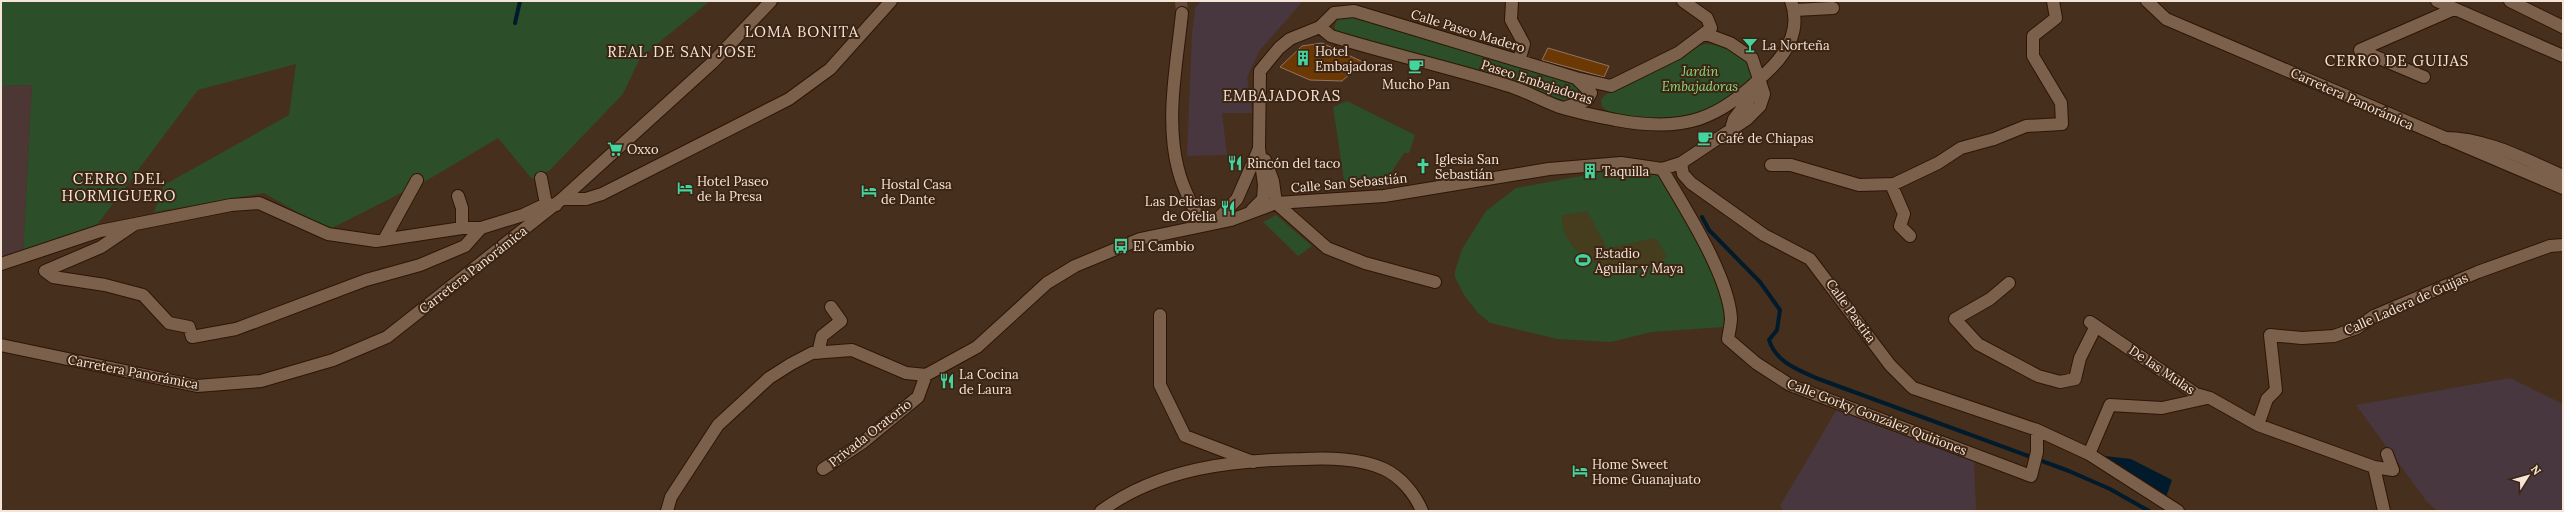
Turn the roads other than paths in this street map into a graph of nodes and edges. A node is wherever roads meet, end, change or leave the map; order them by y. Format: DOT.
graph roads {
  1 [pos="771,1"];
  2 [pos="891,1"];
  3 [pos="1512,1"];
  4 [pos="1683,1"];
  5 [pos="2053,1"];
  6 [pos="2147,1"];
  7 [pos="2437,1"];
  8 [pos="2510,1"];
  9 [pos="1792,3"];
  10 [pos="1830,5"];
  11 [pos="2454,9"];
  12 [pos="1182,13"];
  13 [pos="1320,27"];
  14 [pos="2563,27"];
  15 [pos="1708,31"];
  16 [pos="2563,56"];
  17 [pos="1519,61"];
  18 [pos="1775,64"];
  19 [pos="2424,77"];
  20 [pos="1576,78"];
  21 [pos="1760,82"];
  22 [pos="1611,86"];
  23 [pos="1562,108"];
  24 [pos="1596,116"];
  25 [pos="2444,138"];
  26 [pos="1259,148"];
  27 [pos="1681,163"];
  28 [pos="1772,165"];
  29 [pos="1662,169"];
  30 [pos="2563,176"];
  31 [pos="541,178"];
  32 [pos="417,180"];
  33 [pos="1890,184"];
  34 [pos="2563,188"];
  35 [pos="458,196"];
  36 [pos="555,203"];
  37 [pos="1276,203"];
  38 [pos="1236,218"];
  39 [pos="135,224"];
  40 [pos="1208,224"];
  41 [pos="462,228"];
  42 [pos="481,228"];
  43 [pos="1910,236"];
  44 [pos="384,240"];
  45 [pos="2563,245"];
  46 [pos="1,264"];
  47 [pos="1435,282"];
  48 [pos="2009,283"];
  49 [pos="831,307"];
  50 [pos="1160,315"];
  51 [pos="1,345"];
  52 [pos="818,353"];
  53 [pos="926,375"];
  54 [pos="2210,398"];
  55 [pos="2258,425"];
  56 [pos="2037,430"];
  57 [pos="2089,454"];
  58 [pos="2387,454"];
  59 [pos="1253,462"];
  60 [pos="2374,467"];
  61 [pos="823,469"];
  62 [pos="667,511"];
  63 [pos="1101,511"];
  64 [pos="1422,511"];
  65 [pos="2178,511"];
  66 [pos="2384,511"];
  1 -- 36 [label="street"];
  2 -- 36 [label="street"];
  3 -- 17 [label="street"];
  4 -- 15 [label="street"];
  5 -- 33 [label="street"];
  6 -- 25 [label="street, Carretera Panorámica"];
  7 -- 11 [label="street"];
  8 -- 14 [label="street"];
  9 -- 10 [label="street"];
  9 -- 18 [label="street, Paseo Embajadoras"];
  11 -- 16 [label="street"];
  11 -- 19 [label="street"];
  12 -- 40 [label="street"];
  13 -- 17 [label="street, Calle Paseo Madero"];
  13 -- 23 [label="street, Paseo Embajadoras"];
  13 -- 26 [label="street"];
  15 -- 18 [label="street"];
  15 -- 21 [label="street"];
  15 -- 22 [label="street"];
  17 -- 20 [label="street, Calle Paseo Madero"];
  18 -- 21 [label="street, Paseo Embajadoras"];
  20 -- 22 [label="street, Calle Paseo Madero"];
  20 -- 23 [label="street, Calle Paseo Madero"];
  21 -- 24 [label="street, Paseo Embajadoras"];
  21 -- 27 [label="street"];
  22 -- 24 [label="street"];
  23 -- 24 [label="street, Paseo Embajadoras"];
  25 -- 30 [label="street"];
  25 -- 34 [label="street, Carretera Panorámica"];
  26 -- 37 [label="street"];
  26 -- 38 [label="street"];
  26 -- 40 [label="street"];
  27 -- 29 [label="street"];
  27 -- 56 [label="street, Calle Pastita"];
  28 -- 33 [label="street"];
  29 -- 37 [label="street, Calle San Sebastián"];
  29 -- 56 [label="street, Calle Gorky González Quiñones"];
  31 -- 36 [label="street"];
  32 -- 44 [label="street"];
  33 -- 43 [label="street"];
  35 -- 41 [label="street"];
  36 -- 42 [label="street"];
  36 -- 51 [label="street, Carretera Panorámica"];
  37 -- 38 [label="street, Calle San Sebastián"];
  37 -- 47 [label="street"];
  38 -- 40 [label="street"];
  39 -- 42 [label="street"];
  39 -- 44 [label="street"];
  39 -- 46 [label="street"];
  40 -- 53 [label="street"];
  41 -- 42 [label="street"];
  41 -- 44 [label="street"];
  45 -- 55 [label="street, Calle Ladera de Guijas"];
  48 -- 54 [label="street, De las Mulas"];
  49 -- 52 [label="street"];
  50 -- 59 [label="street"];
  52 -- 53 [label="street"];
  52 -- 62 [label="street"];
  53 -- 61 [label="street, Privada Oratorio"];
  54 -- 55 [label="street, De las Mulas"];
  54 -- 57 [label="street"];
  55 -- 60 [label="street, De las Mulas"];
  56 -- 57 [label="street, Calle Pastita"];
  57 -- 65 [label="street, Calle Pastita"];
  58 -- 60 [label="street, De las Mulas"];
  59 -- 63 [label="street"];
  59 -- 64 [label="street"];
  60 -- 66 [label="street"];
}
